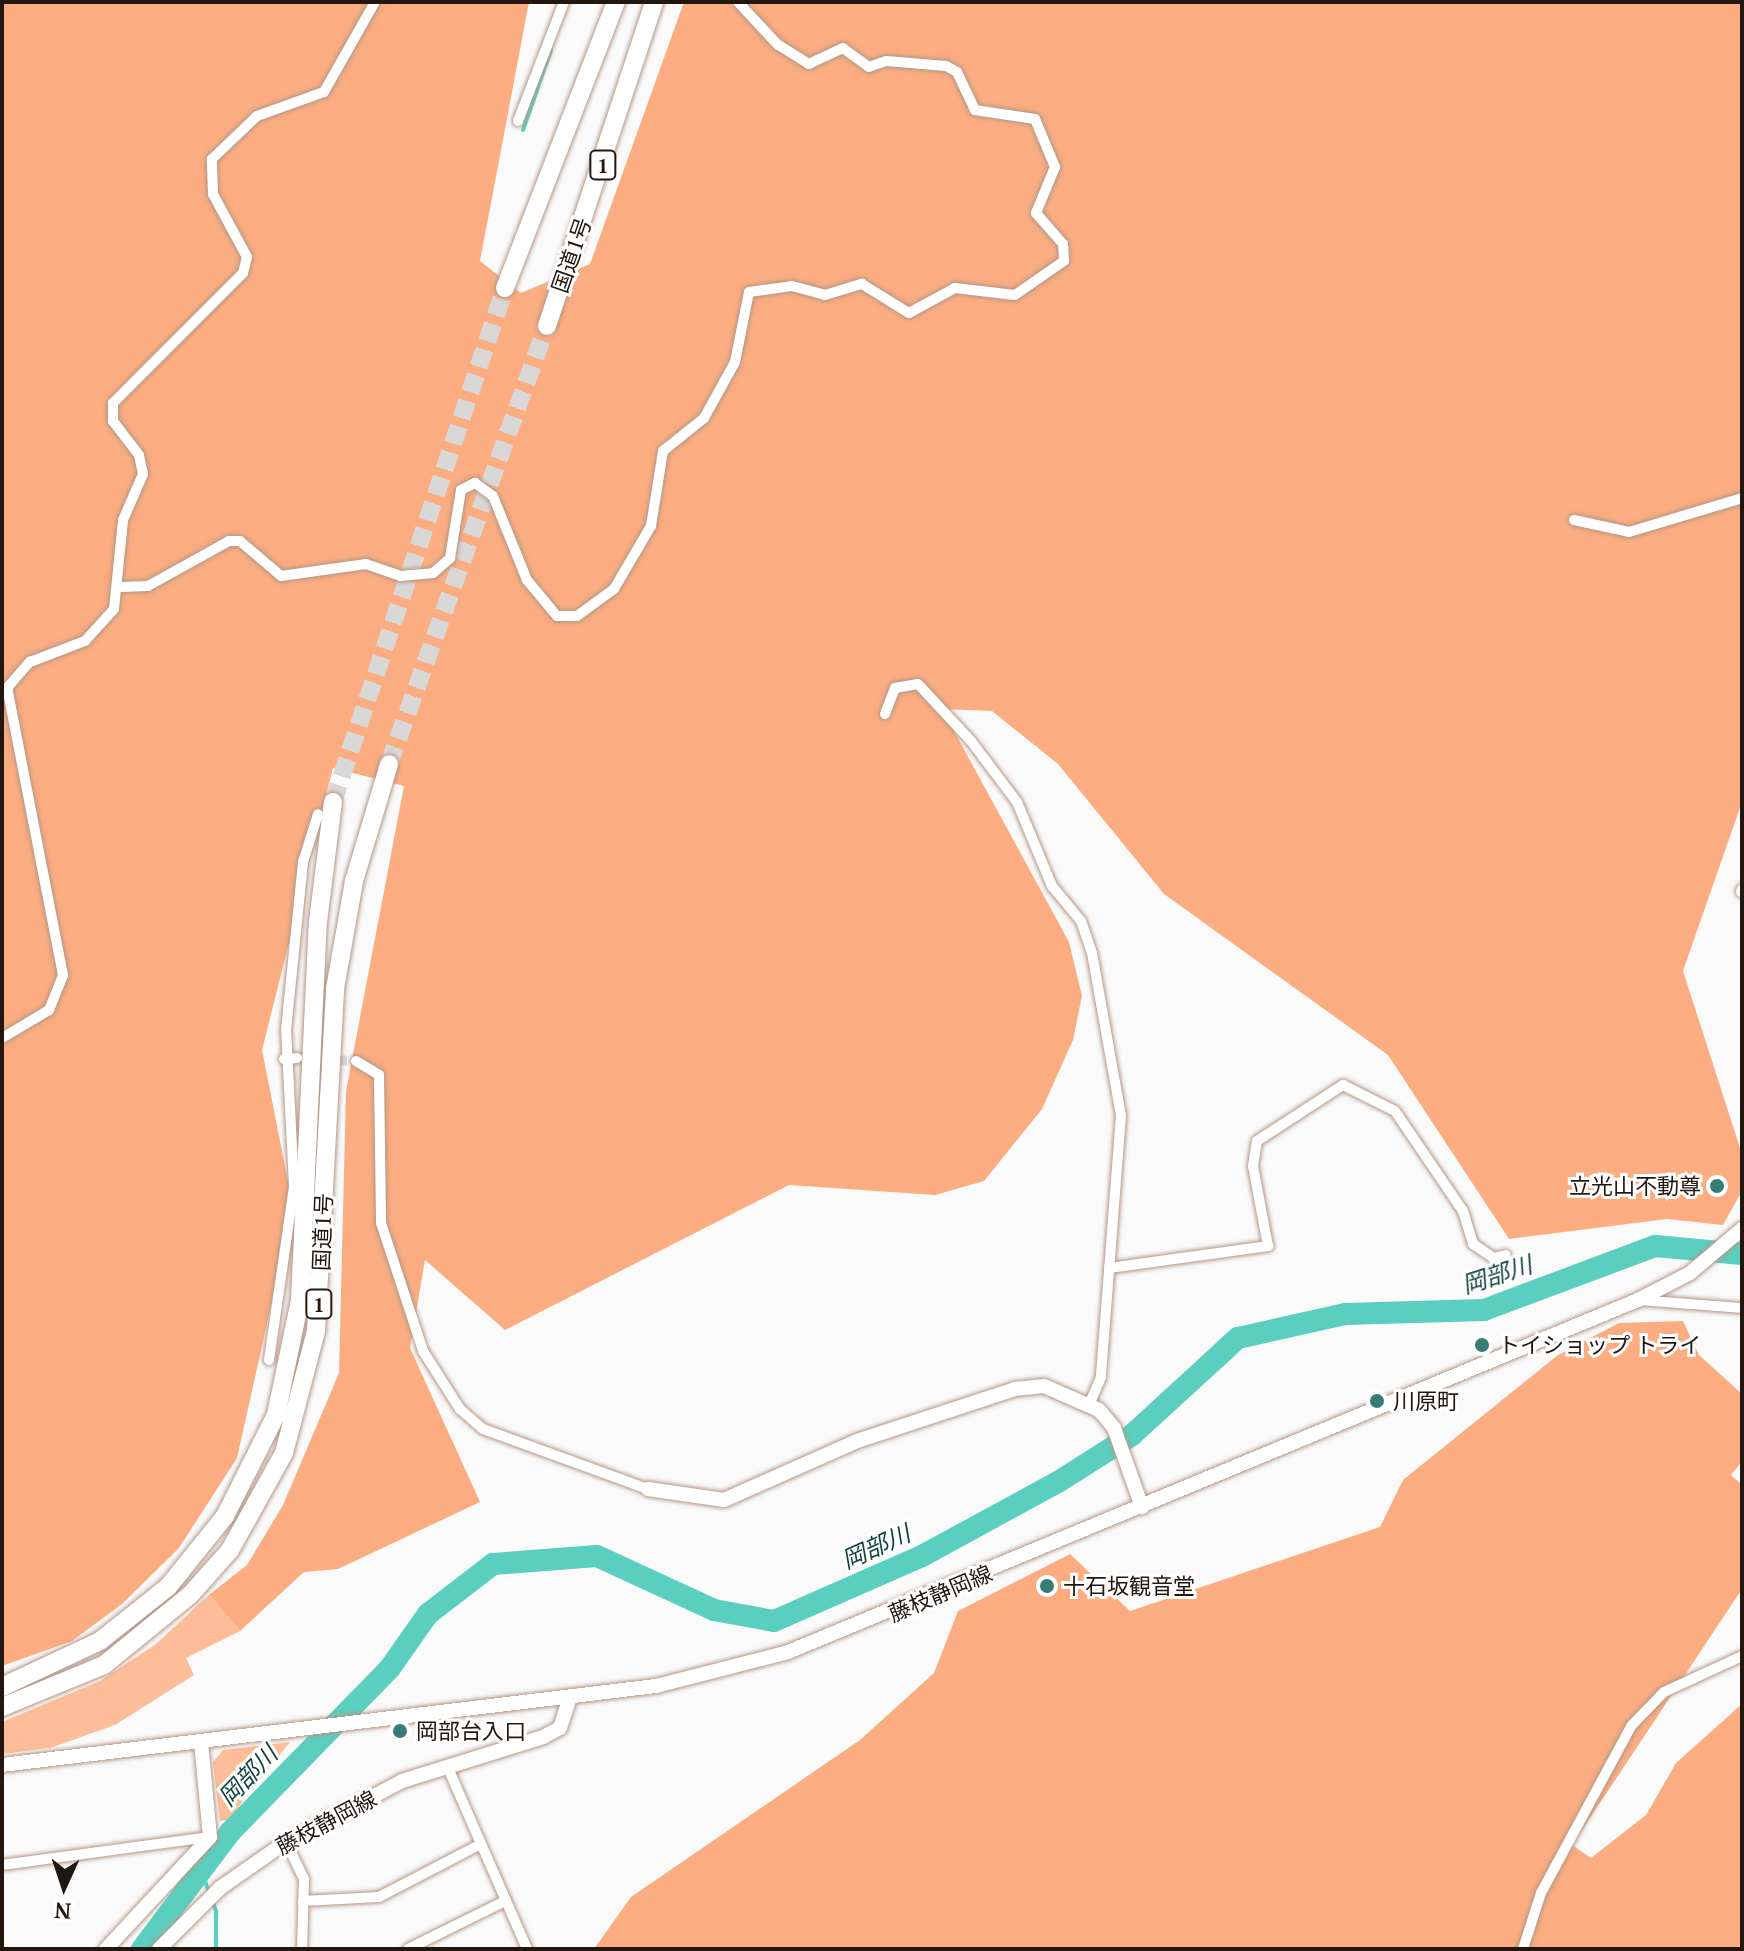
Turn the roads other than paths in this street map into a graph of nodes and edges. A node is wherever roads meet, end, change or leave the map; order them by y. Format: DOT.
graph roads {
  1 [pos="375,2"];
  2 [pos="564,2"];
  3 [pos="616,2"];
  4 [pos="654,2"];
  5 [pos="738,2"];
  6 [pos="518,121"];
  7 [pos="505,288"];
  8 [pos="547,326"];
  9 [pos="1742,498"];
  10 [pos="1574,520"];
  11 [pos="121,587"];
  12 [pos="885,714"];
  13 [pos="389,764"];
  14 [pos="333,802"];
  15 [pos="318,814"];
  16 [pos="2,1038"];
  17 [pos="297,1058"];
  18 [pos="284,1059"];
  19 [pos="356,1061"];
  20 [pos="1738,1233"];
  21 [pos="1506,1255"];
  22 [pos="1109,1268"];
  23 [pos="1638,1300"];
  24 [pos="1742,1308"];
  25 [pos="269,1360"];
  26 [pos="1090,1403"];
  27 [pos="648,1489"];
  28 [pos="1142,1507"];
  29 [pos="1742,1656"];
  30 [pos="2,1687"];
  31 [pos="570,1697"];
  32 [pos="2,1707"];
  33 [pos="201,1741"];
  34 [pos="2,1765"];
  35 [pos="448,1768"];
  36 [pos="210,1837"];
  37 [pos="286,1842"];
  38 [pos="479,1845"];
  39 [pos="2,1865"];
  40 [pos="303,1901"];
  41 [pos="503,1902"];
  42 [pos="106,1949"];
  43 [pos="159,1949"];
  44 [pos="302,1949"];
  45 [pos="408,1949"];
  46 [pos="527,1949"];
  47 [pos="1523,1949"];
  1 -- 11 [label="street"];
  2 -- 6 [label="street"];
  3 -- 7 [label="highway, 1"];
  4 -- 8 [label="highway, 国道1号 / 1"];
  5 -- 11 [label="street"];
  9 -- 10 [label="street"];
  11 -- 16 [label="street"];
  12 -- 22 [label="street"];
  13 -- 32 [label="highway, 国道1号 / 1"];
  14 -- 30 [label="highway, 国道1号 / 1"];
  15 -- 18 [label="street"];
  17 -- 18 [label="street"];
  18 -- 25 [label="street"];
  19 -- 27 [label="street"];
  20 -- 23 [label="main road, 藤枝静岡線"];
  21 -- 22 [label="street"];
  22 -- 26 [label="street"];
  23 -- 24 [label="street"];
  23 -- 28 [label="main road, 藤枝静岡線"];
  26 -- 27 [label="main road"];
  26 -- 28 [label="main road"];
  28 -- 31 [label="main road, 藤枝静岡線"];
  29 -- 47 [label="street"];
  31 -- 33 [label="main road"];
  31 -- 35 [label="main road, 藤枝静岡線"];
  33 -- 34 [label="main road"];
  33 -- 36 [label="main road"];
  35 -- 37 [label="main road, 藤枝静岡線"];
  35 -- 38 [label="street"];
  36 -- 39 [label="street"];
  36 -- 42 [label="main road"];
  37 -- 40 [label="street"];
  37 -- 43 [label="main road, 藤枝静岡線"];
  38 -- 40 [label="street"];
  38 -- 41 [label="street"];
  40 -- 44 [label="street"];
  41 -- 45 [label="street"];
  41 -- 46 [label="street"];
}
